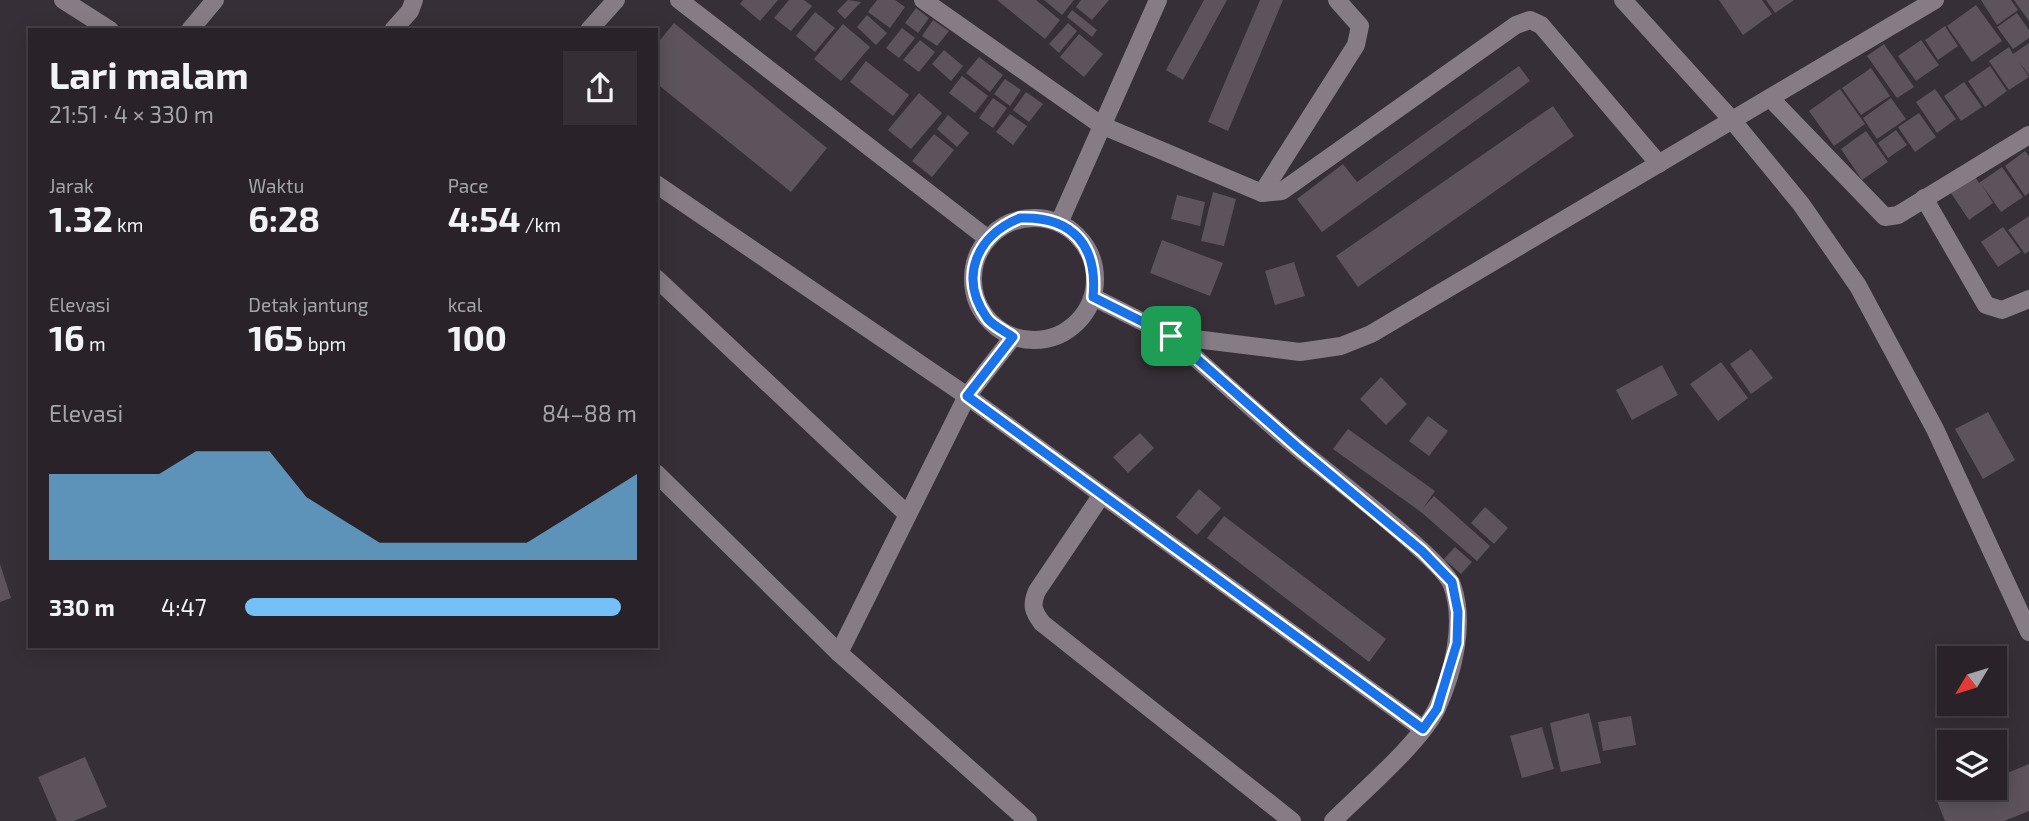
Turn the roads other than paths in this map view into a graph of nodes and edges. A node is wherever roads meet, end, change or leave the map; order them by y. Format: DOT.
graph roads {
  1 [pos="63,0"];
  2 [pos="215,0"];
  3 [pos="414,0"];
  4 [pos="616,0"];
  5 [pos="679,0"];
  6 [pos="923,0"];
  7 [pos="1158,0"];
  8 [pos="1337,0"];
  9 [pos="1623,0"];
  10 [pos="1935,0"];
  11 [pos="107,28"];
  12 [pos="192,28"];
  13 [pos="395,28"];
  14 [pos="591,28"];
  15 [pos="1771,99"];
  16 [pos="1732,120"];
  17 [pos="1101,125"];
  18 [pos="2029,135"];
  19 [pos="1659,164"];
  20 [pos="658,185"];
  21 [pos="1262,193"];
  22 [pos="1924,198"];
  23 [pos="1059,223"];
  24 [pos="987,238"];
  25 [pos="658,280"];
  26 [pos="1093,297"];
  27 [pos="2029,299"];
  28 [pos="1171,336"];
  29 [pos="1013,337"];
  30 [pos="967,396"];
  31 [pos="658,475"];
  32 [pos="1101,496"];
  33 [pos="908,514"];
  34 [pos="2029,632"];
  35 [pos="839,653"];
  36 [pos="1423,729"];
  37 [pos="1028,821"];
  38 [pos="1292,821"];
  39 [pos="1333,821"];
  1 -- 11 [label="street"];
  2 -- 12 [label="street"];
  3 -- 13 [label="street"];
  4 -- 14 [label="street"];
  5 -- 24 [label="street"];
  6 -- 17 [label="street"];
  7 -- 17 [label="street"];
  8 -- 21 [label="street"];
  9 -- 16 [label="street"];
  10 -- 15 [label="street"];
  15 -- 16 [label="street"];
  15 -- 22 [label="street"];
  16 -- 19 [label="street"];
  16 -- 34 [label="street"];
  17 -- 21 [label="street"];
  17 -- 23 [label="street"];
  18 -- 22 [label="street"];
  19 -- 21 [label="street"];
  19 -- 28 [label="street"];
  20 -- 30 [label="street"];
  22 -- 27 [label="street"];
  23 -- 24 [label="street"];
  23 -- 26 [label="street"];
  24 -- 29 [label="street"];
  25 -- 33 [label="street"];
  26 -- 28 [label="street"];
  26 -- 29 [label="street"];
  28 -- 36 [label="street"];
  29 -- 30 [label="street"];
  30 -- 32 [label="street"];
  30 -- 33 [label="street"];
  31 -- 35 [label="street"];
  32 -- 36 [label="street"];
  32 -- 38 [label="street"];
  33 -- 35 [label="street"];
  35 -- 37 [label="street"];
  36 -- 39 [label="street"];
}
